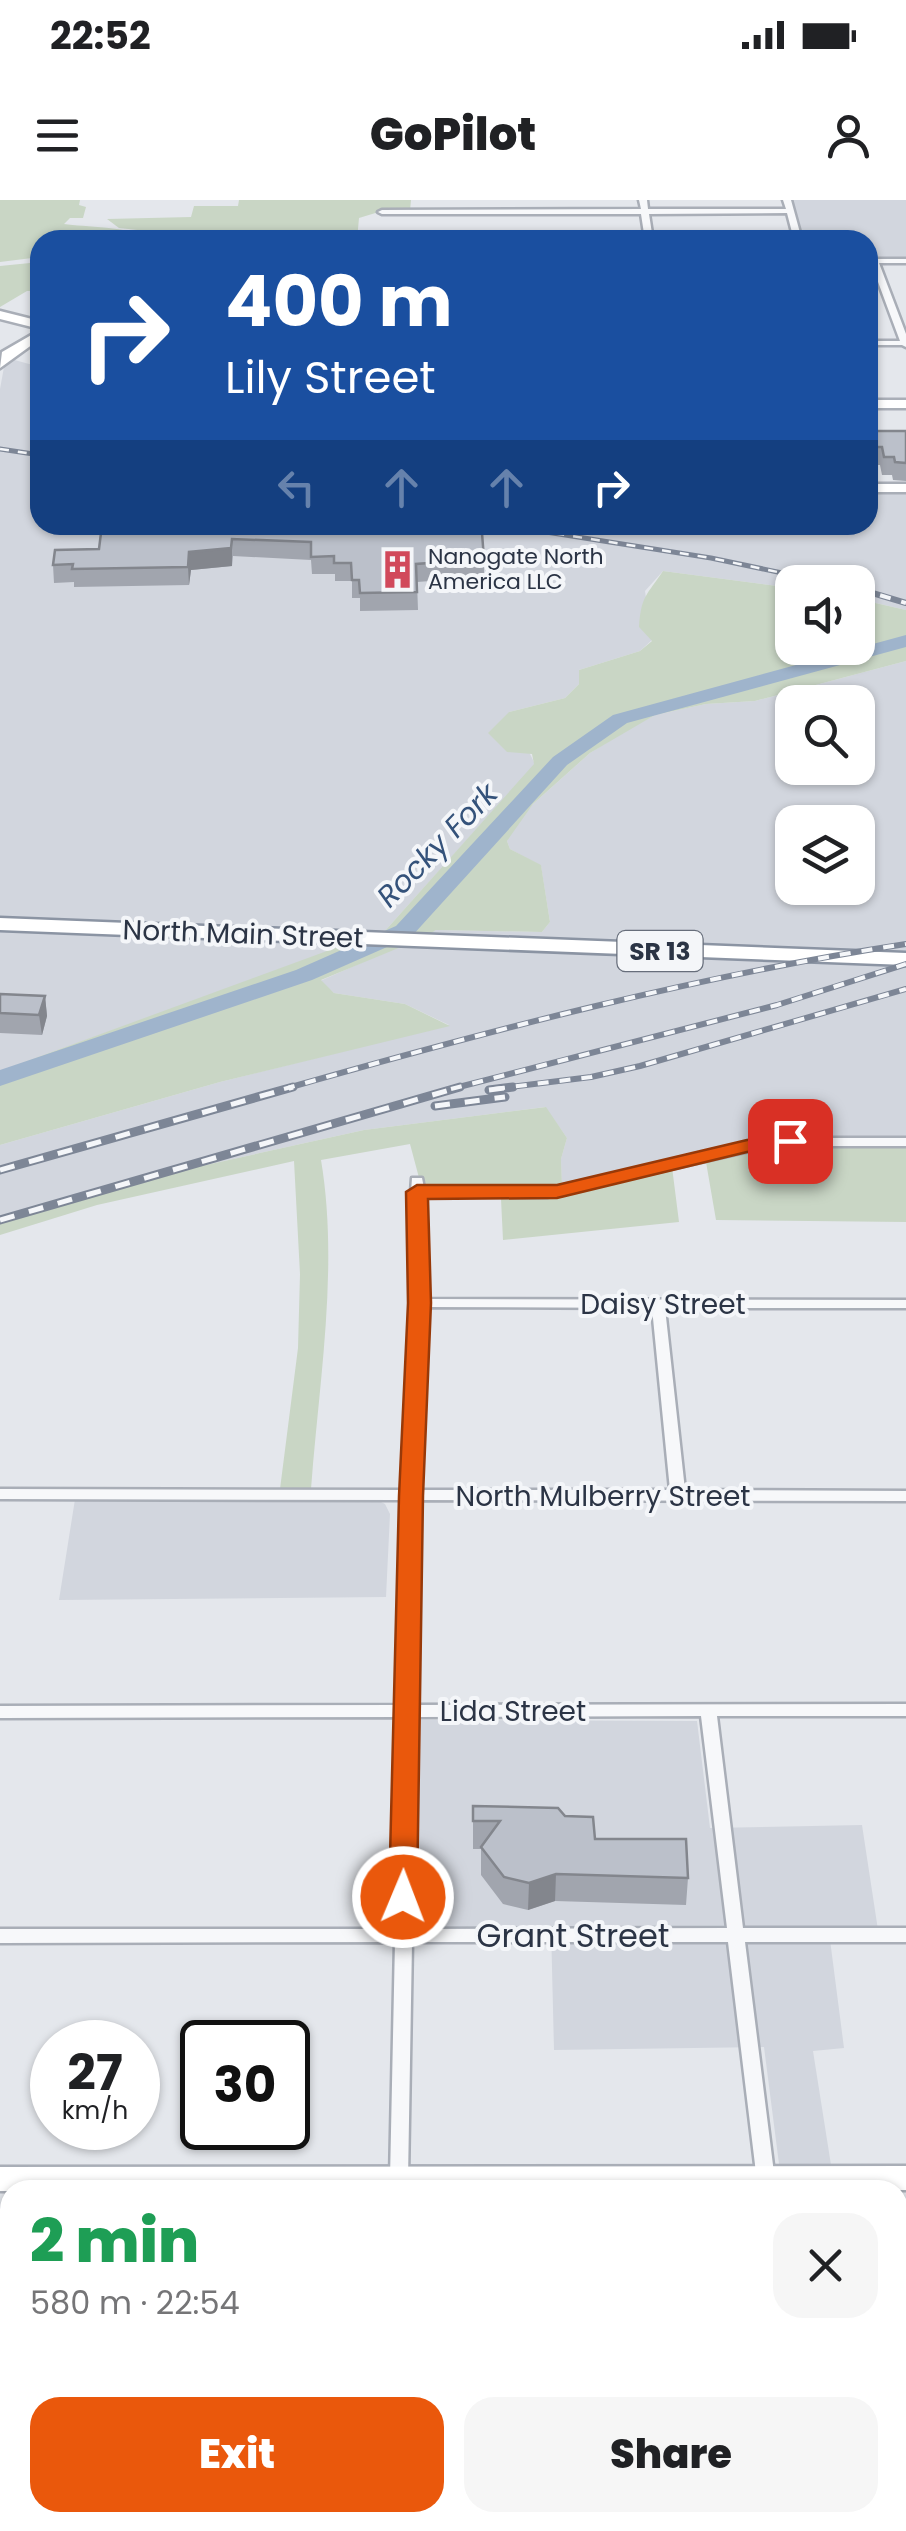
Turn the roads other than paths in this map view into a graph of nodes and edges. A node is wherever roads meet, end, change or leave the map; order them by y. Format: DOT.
graph roads {
  1 [pos="643,200"];
  2 [pos="787,200"];
  3 [pos="645,211"];
  4 [pos="790,211"];
  5 [pos="382,212"];
  6 [pos="648,230"];
  7 [pos="795,230"];
  8 [pos="878,261"];
  9 [pos="906,261"];
  10 [pos="878,278"];
  11 [pos="0,315"];
  12 [pos="30,322"];
  13 [pos="30,340"];
  14 [pos="878,343"];
  15 [pos="906,344"];
  16 [pos="0,364"];
  17 [pos="878,404"];
  18 [pos="906,404"];
  19 [pos="878,488"];
  20 [pos="906,488"];
  21 [pos="0,924"];
  22 [pos="906,960"];
  23 [pos="906,1142"];
  24 [pos="420,1303"];
  25 [pos="658,1304"];
  26 [pos="906,1304"];
  27 [pos="0,1494"];
  28 [pos="678,1495"];
  29 [pos="411,1496"];
  30 [pos="906,1496"];
  31 [pos="708,1710"];
  32 [pos="906,1710"];
  33 [pos="407,1711"];
  34 [pos="0,1712"];
  35 [pos="735,1935"];
  36 [pos="906,1935"];
  37 [pos="0,1936"];
  38 [pos="402,1936"];
  39 [pos="400,2178"];
  40 [pos="906,2178"];
  41 [pos="0,2179"];
  42 [pos="43,2180"];
  43 [pos="338,2180"];
  44 [pos="522,2180"];
  45 [pos="766,2180"];
  46 [pos="859,2180"];
  1 -- 3 [label="street"];
  2 -- 4 [label="street"];
  3 -- 4 [label="street"];
  3 -- 5 [label="street"];
  3 -- 6 [label="street"];
  4 -- 7 [label="street"];
  8 -- 9 [label="street"];
  10 -- 15 [label="street"];
  11 -- 12 [label="street"];
  13 -- 16 [label="street"];
  14 -- 15 [label="street"];
  17 -- 18 [label="street"];
  19 -- 20 [label="street"];
  21 -- 22 [label="highway, North Main Street / SR 13"];
  23 -- 24 [label="street"];
  24 -- 25 [label="street, Daisy Street"];
  24 -- 29 [label="street"];
  25 -- 26 [label="street, Daisy Street"];
  25 -- 28 [label="street"];
  27 -- 29 [label="street, North Mulberry Street"];
  28 -- 29 [label="street, North Mulberry Street"];
  28 -- 30 [label="street, North Mulberry Street"];
  29 -- 33 [label="street"];
  31 -- 32 [label="street, Lida Street"];
  31 -- 33 [label="street, Lida Street"];
  31 -- 35 [label="street"];
  33 -- 34 [label="street, Lida Street"];
  33 -- 38 [label="street"];
  35 -- 36 [label="street, Grant Street"];
  35 -- 38 [label="street, Grant Street"];
  35 -- 45 [label="street"];
  37 -- 38 [label="street, Grant Street"];
  38 -- 39 [label="street"];
  39 -- 43 [label="street"];
  39 -- 44 [label="street"];
  40 -- 46 [label="street"];
  41 -- 42 [label="street"];
}
